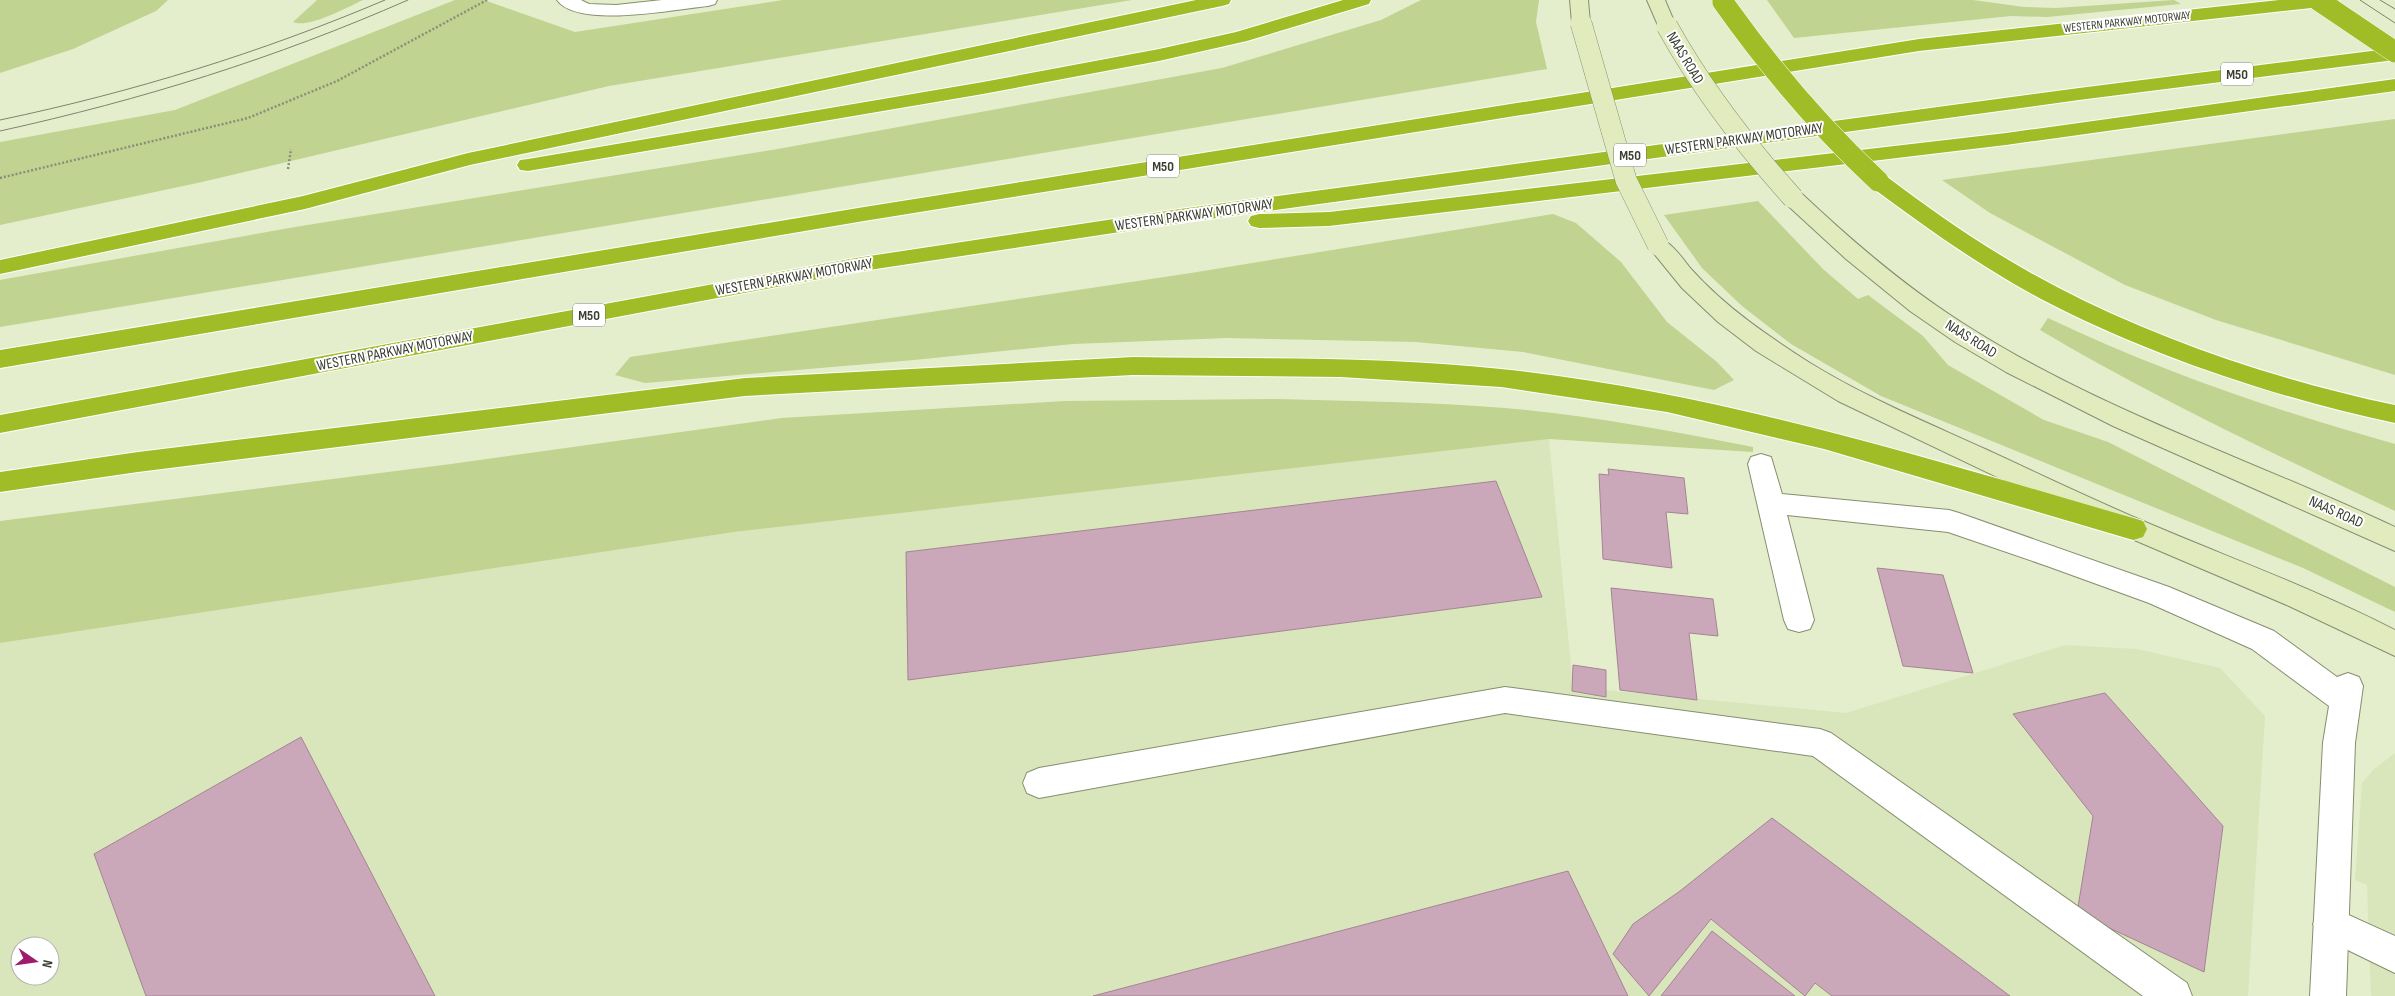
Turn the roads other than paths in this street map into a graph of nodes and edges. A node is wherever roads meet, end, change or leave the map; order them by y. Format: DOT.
graph roads {
  1 [pos="566,0"];
  2 [pos="708,0"];
  3 [pos="1222,0"];
  4 [pos="1362,0"];
  5 [pos="1580,0"];
  6 [pos="1656,0"];
  7 [pos="2318,0"];
  8 [pos="2330,0"];
  9 [pos="1723,1"];
  10 [pos="2395,53"];
  11 [pos="2395,85"];
  12 [pos="305,202"];
  13 [pos="1180,216"];
  14 [pos="0,267"];
  15 [pos="0,359"];
  16 [pos="2395,414"];
  17 [pos="0,424"];
  18 [pos="1761,464"];
  19 [pos="0,482"];
  20 [pos="1770,503"];
  21 [pos="2133,529"];
  22 [pos="2395,540"];
  23 [pos="1799,620"];
  24 [pos="2395,644"];
  25 [pos="1039,783"];
  26 [pos="2331,924"];
  27 [pos="2395,955"];
  28 [pos="2174,996"];
  29 [pos="2328,996"];
  1 -- 2 [label="street"];
  3 -- 12 [label="highway"];
  4 -- 12 [label="highway"];
  5 -- 21 [label="main road, bridge"];
  6 -- 22 [label="main road, NAAS ROAD, bridge"];
  7 -- 10 [label="highway, bridge"];
  8 -- 15 [label="highway, WESTERN PARKWAY MOTORWAY / M50"];
  9 -- 16 [label="highway, bridge"];
  10 -- 13 [label="highway, WESTERN PARKWAY MOTORWAY / M50"];
  11 -- 13 [label="highway"];
  12 -- 14 [label="highway"];
  13 -- 17 [label="highway, WESTERN PARKWAY MOTORWAY / M50"];
  18 -- 20 [label="street"];
  19 -- 21 [label="highway"];
  20 -- 23 [label="street"];
  20 -- 26 [label="street"];
  21 -- 24 [label="main road"];
  25 -- 28 [label="street"];
  26 -- 27 [label="street"];
  26 -- 29 [label="street"];
}
